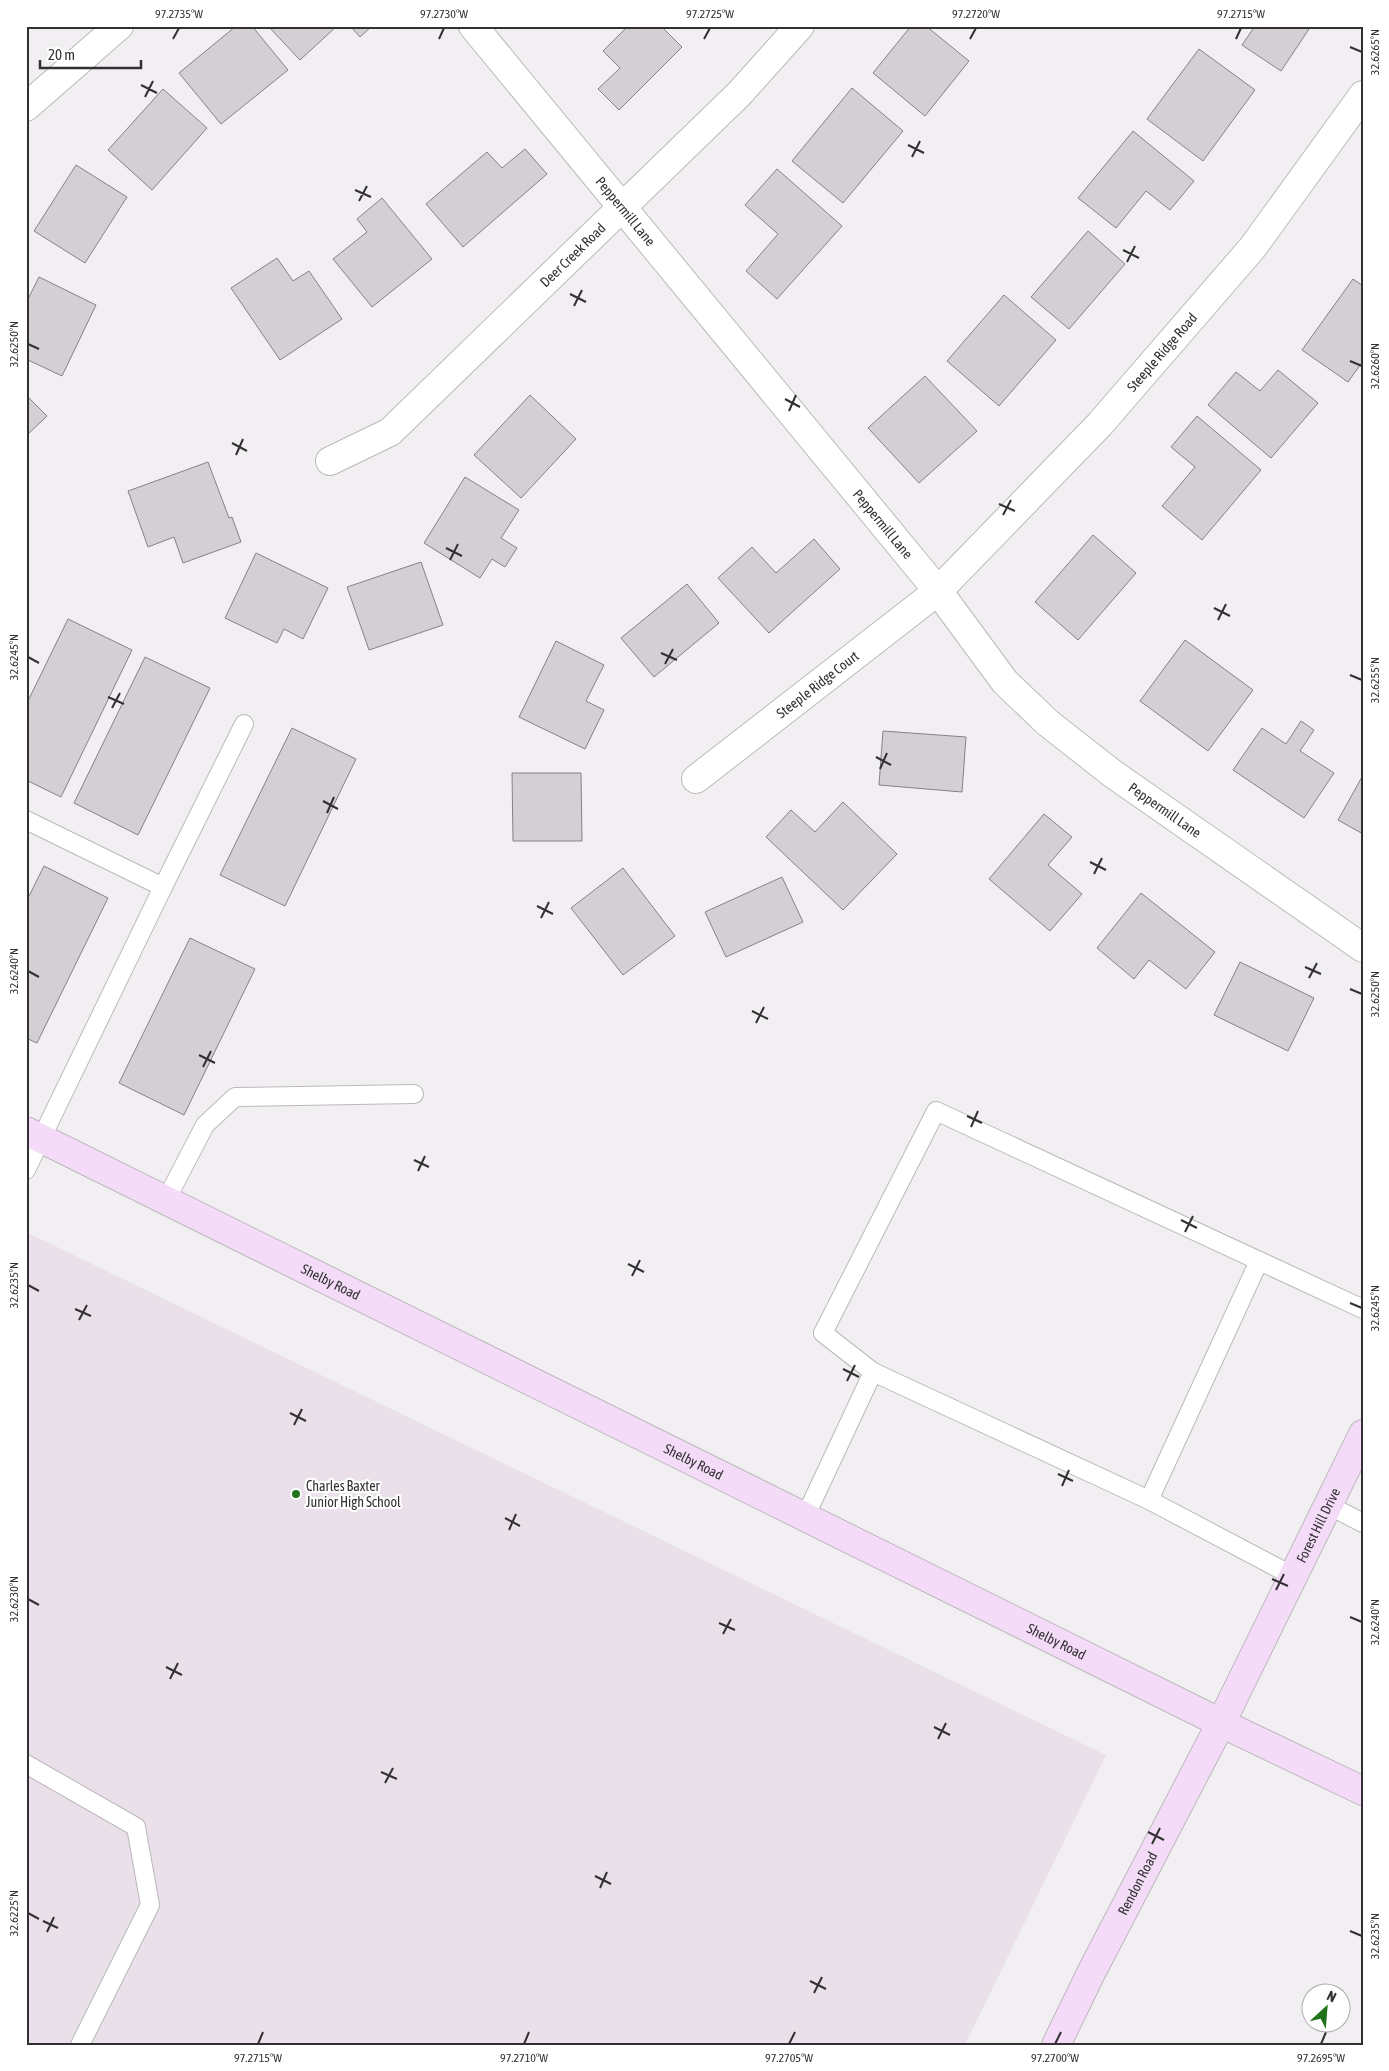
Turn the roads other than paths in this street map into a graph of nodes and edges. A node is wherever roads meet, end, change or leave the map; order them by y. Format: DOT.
graph roads {
  1 [pos="119,26"];
  2 [pos="473,26"];
  3 [pos="800,26"];
  4 [pos="1363,95"];
  5 [pos="26,107"];
  6 [pos="623,207"];
  7 [pos="330,462"];
  8 [pos="938,591"];
  9 [pos="244,724"];
  10 [pos="696,779"];
  11 [pos="26,820"];
  12 [pos="163,887"];
  13 [pos="1363,948"];
  14 [pos="414,1094"];
  15 [pos="34,1135"];
  16 [pos="26,1170"];
  17 [pos="166,1200"];
  18 [pos="1259,1261"];
  19 [pos="1363,1309"];
  20 [pos="873,1372"];
  21 [pos="1363,1434"];
  22 [pos="1149,1500"];
  23 [pos="1328,1505"];
  24 [pos="805,1517"];
  25 [pos="1363,1524"];
  26 [pos="1293,1576"];
  27 [pos="1221,1723"];
  28 [pos="26,1764"];
  29 [pos="1363,1791"];
  30 [pos="80,2045"];
  31 [pos="1056,2045"];
  1 -- 5 [label="street"];
  2 -- 6 [label="street, Peppermill Lane"];
  3 -- 6 [label="street, Deer Creek Road"];
  4 -- 8 [label="street, Steeple Ridge Road"];
  6 -- 7 [label="street, Deer Creek Road"];
  6 -- 8 [label="street, Peppermill Lane"];
  8 -- 10 [label="street, Steeple Ridge Court"];
  8 -- 13 [label="street, Peppermill Lane"];
  9 -- 12 [label="lane"];
  11 -- 12 [label="lane"];
  12 -- 15 [label="lane"];
  14 -- 17 [label="lane"];
  15 -- 16 [label="lane"];
  15 -- 17 [label="main road, Shelby Road"];
  17 -- 24 [label="main road, Shelby Road"];
  18 -- 19 [label="lane"];
  18 -- 20 [label="lane"];
  18 -- 22 [label="lane"];
  20 -- 22 [label="lane"];
  20 -- 24 [label="lane"];
  21 -- 23 [label="main road, Forest Hill Drive"];
  22 -- 26 [label="lane"];
  23 -- 25 [label="lane"];
  23 -- 26 [label="main road, Forest Hill Drive"];
  24 -- 27 [label="main road, Shelby Road"];
  26 -- 27 [label="main road, Forest Hill Drive"];
  27 -- 29 [label="main road, Shelby Road"];
  27 -- 31 [label="main road, Rendon Road"];
  28 -- 30 [label="lane"];
}
